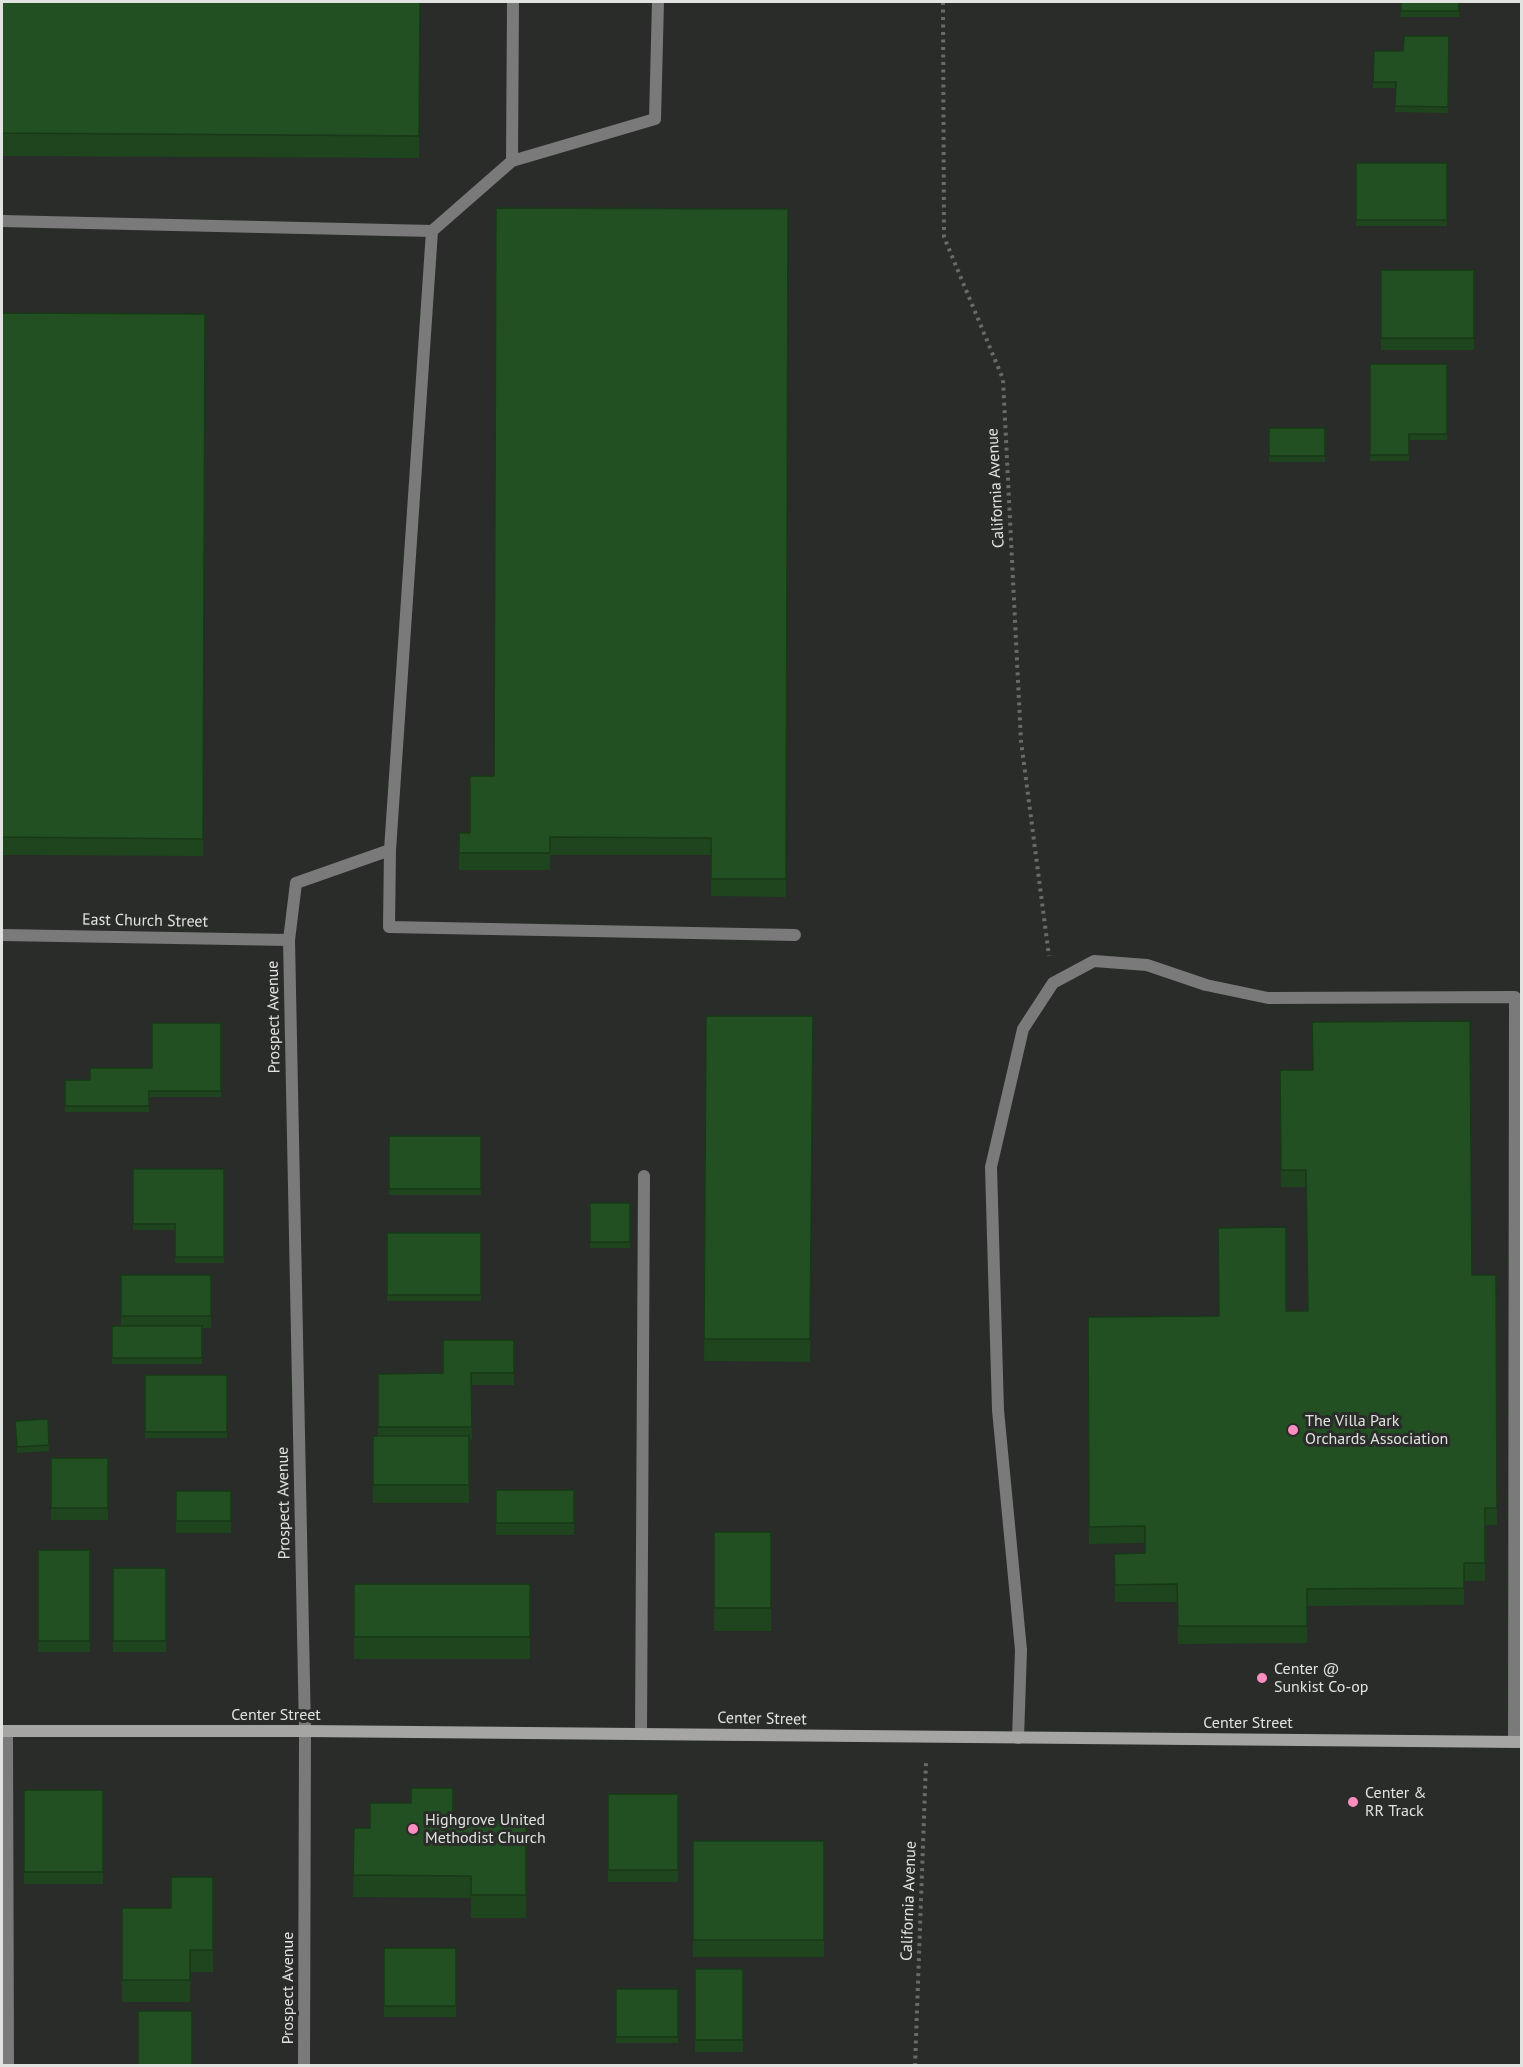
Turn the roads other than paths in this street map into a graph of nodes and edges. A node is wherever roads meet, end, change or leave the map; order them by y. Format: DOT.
graph roads {
  1 [pos="513,2"];
  2 [pos="658,2"];
  3 [pos="512,161"];
  4 [pos="2,221"];
  5 [pos="432,231"];
  6 [pos="390,850"];
  7 [pos="2,935"];
  8 [pos="795,935"];
  9 [pos="289,940"];
  10 [pos="1518,994"];
  11 [pos="645,1176"];
  12 [pos="4,1731"];
  13 [pos="305,1731"];
  14 [pos="641,1734"];
  15 [pos="1018,1738"];
  16 [pos="1518,1742"];
  17 [pos="8,2066"];
  18 [pos="304,2066"];
  1 -- 3 [label="street"];
  2 -- 3 [label="street"];
  3 -- 5 [label="street"];
  4 -- 5 [label="street"];
  5 -- 6 [label="street"];
  6 -- 8 [label="street"];
  6 -- 9 [label="street, Prospect Avenue"];
  7 -- 9 [label="street, East Church Street"];
  9 -- 13 [label="street, Prospect Avenue"];
  10 -- 15 [label="street"];
  10 -- 16 [label="street"];
  11 -- 14 [label="street"];
  12 -- 13 [label="main road, Center Street"];
  12 -- 17 [label="street"];
  13 -- 14 [label="main road, Center Street"];
  13 -- 18 [label="street, Prospect Avenue"];
  14 -- 15 [label="main road, Center Street"];
  15 -- 16 [label="main road, Center Street"];
}
